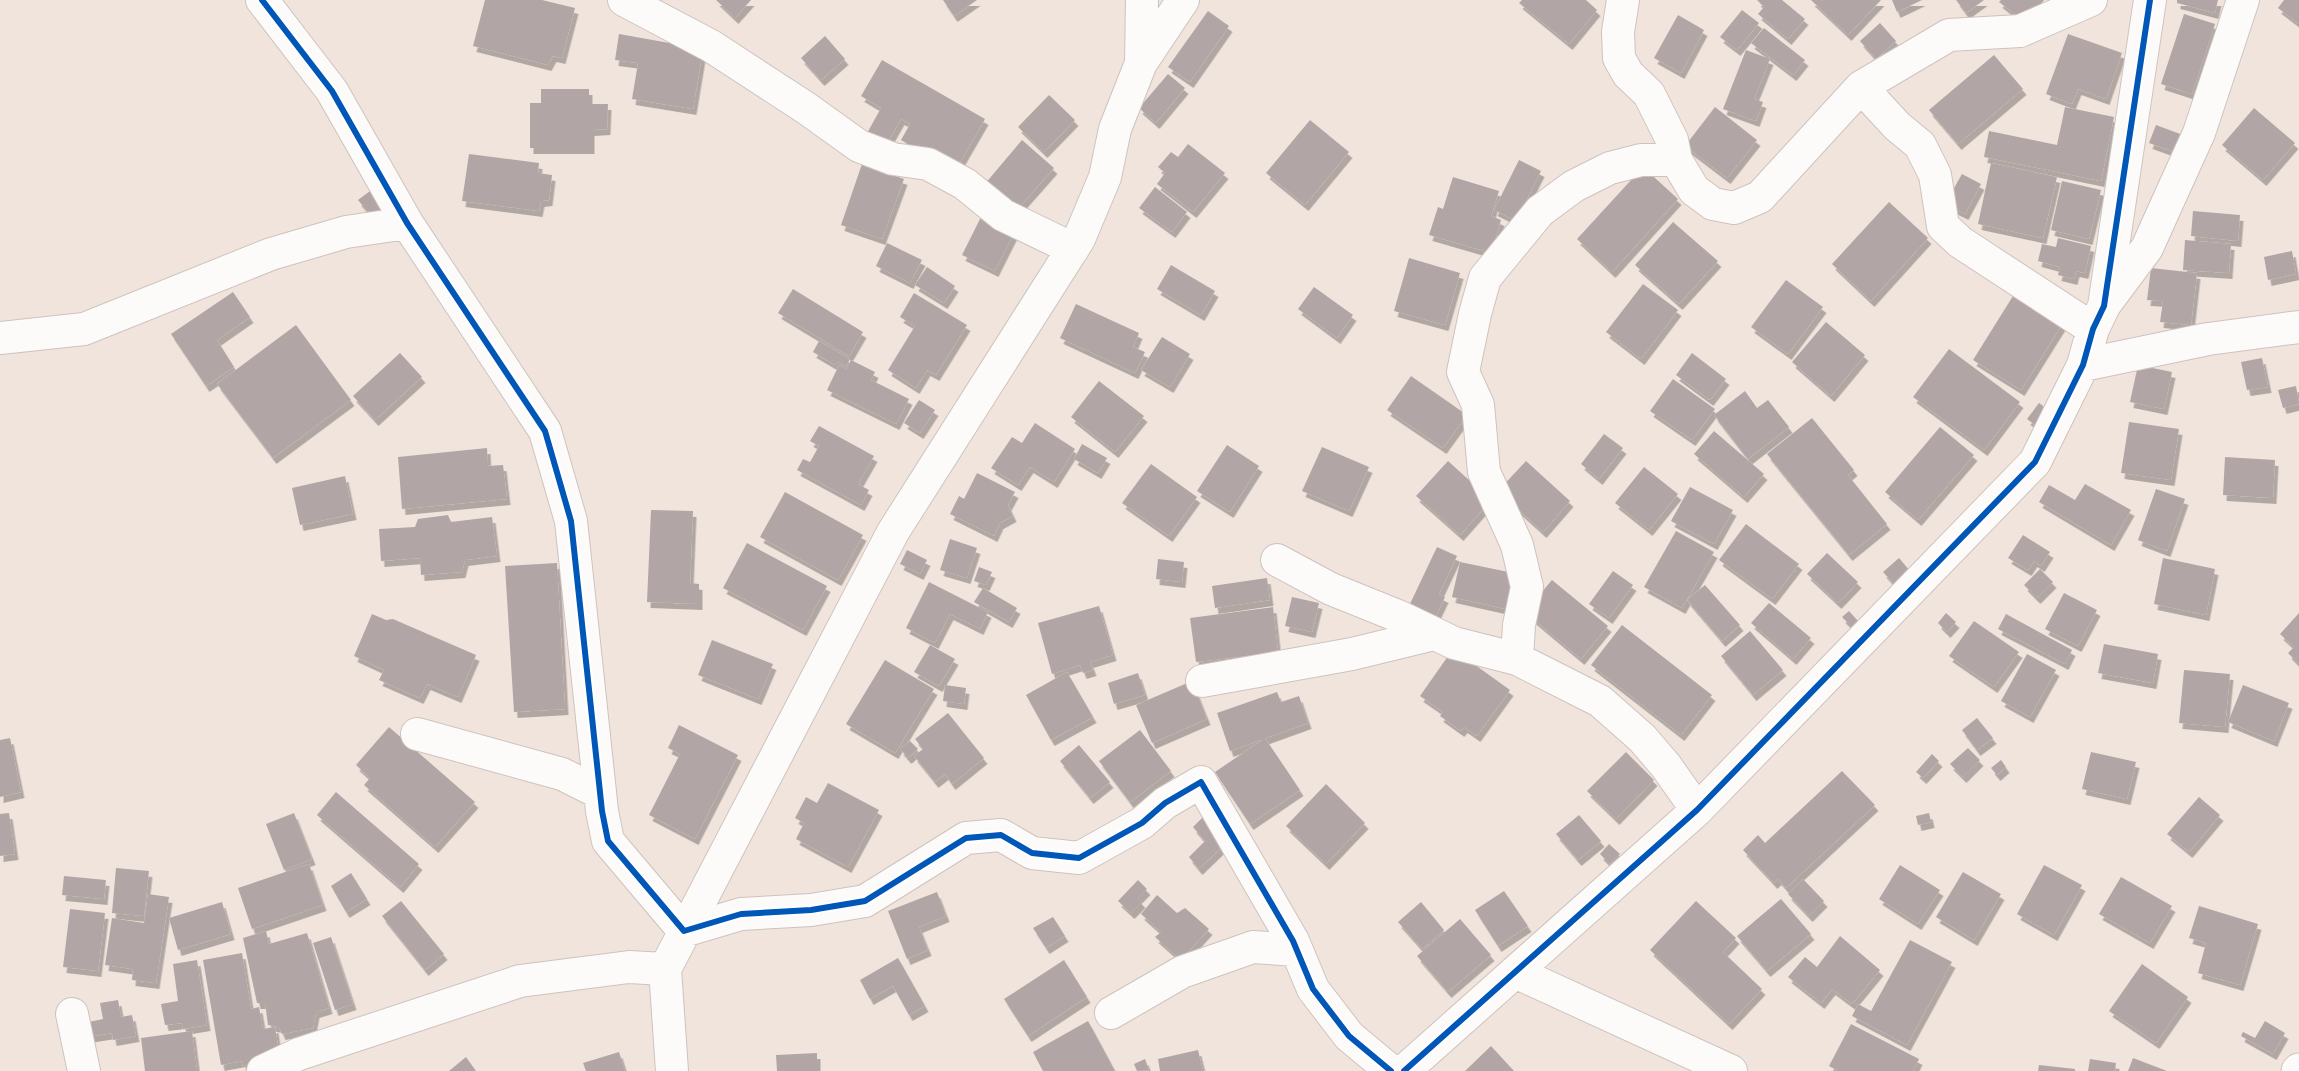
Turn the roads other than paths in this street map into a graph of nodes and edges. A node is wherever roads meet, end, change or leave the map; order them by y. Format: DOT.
graph roads {
  1 [pos="262,0"];
  2 [pos="624,0"];
  3 [pos="1142,0"];
  4 [pos="1183,0"];
  5 [pos="1623,0"];
  6 [pos="2091,0"];
  7 [pos="2150,0"];
  8 [pos="2242,0"];
  9 [pos="1140,63"];
  10 [pos="1861,87"];
  11 [pos="1676,160"];
  12 [pos="407,223"];
  13 [pos="1072,249"];
  14 [pos="2099,317"];
  15 [pos="2299,327"];
  16 [pos="0,338"];
  17 [pos="2083,365"];
  18 [pos="1277,560"];
  19 [pos="1434,634"];
  20 [pos="1517,659"];
  21 [pos="1202,681"];
  22 [pos="417,734"];
  23 [pos="600,793"];
  24 [pos="1698,810"];
  25 [pos="684,931"];
  26 [pos="1296,950"];
  27 [pos="665,969"];
  28 [pos="1515,972"];
  29 [pos="1111,1013"];
  30 [pos="72,1014"];
  31 [pos="84,1071"];
  32 [pos="263,1071"];
  33 [pos="672,1071"];
  34 [pos="1391,1071"];
  35 [pos="1404,1071"];
  36 [pos="1731,1071"];
  1 -- 12 [label="street"];
  2 -- 13 [label="street"];
  3 -- 9 [label="street"];
  4 -- 9 [label="street"];
  5 -- 11 [label="street"];
  6 -- 10 [label="street"];
  7 -- 14 [label="street"];
  8 -- 14 [label="street"];
  9 -- 13 [label="street"];
  10 -- 11 [label="street"];
  10 -- 14 [label="street"];
  11 -- 20 [label="street"];
  12 -- 16 [label="street"];
  12 -- 23 [label="street"];
  13 -- 25 [label="street"];
  14 -- 17 [label="street"];
  15 -- 17 [label="street"];
  17 -- 24 [label="street"];
  18 -- 19 [label="street"];
  19 -- 20 [label="street"];
  19 -- 21 [label="street"];
  20 -- 24 [label="street"];
  22 -- 23 [label="street"];
  23 -- 25 [label="street"];
  24 -- 28 [label="street"];
  25 -- 26 [label="street"];
  25 -- 27 [label="street"];
  26 -- 29 [label="street"];
  26 -- 34 [label="street"];
  27 -- 32 [label="street"];
  27 -- 33 [label="street"];
  28 -- 35 [label="street"];
  28 -- 36 [label="street"];
  30 -- 31 [label="street"];
}
